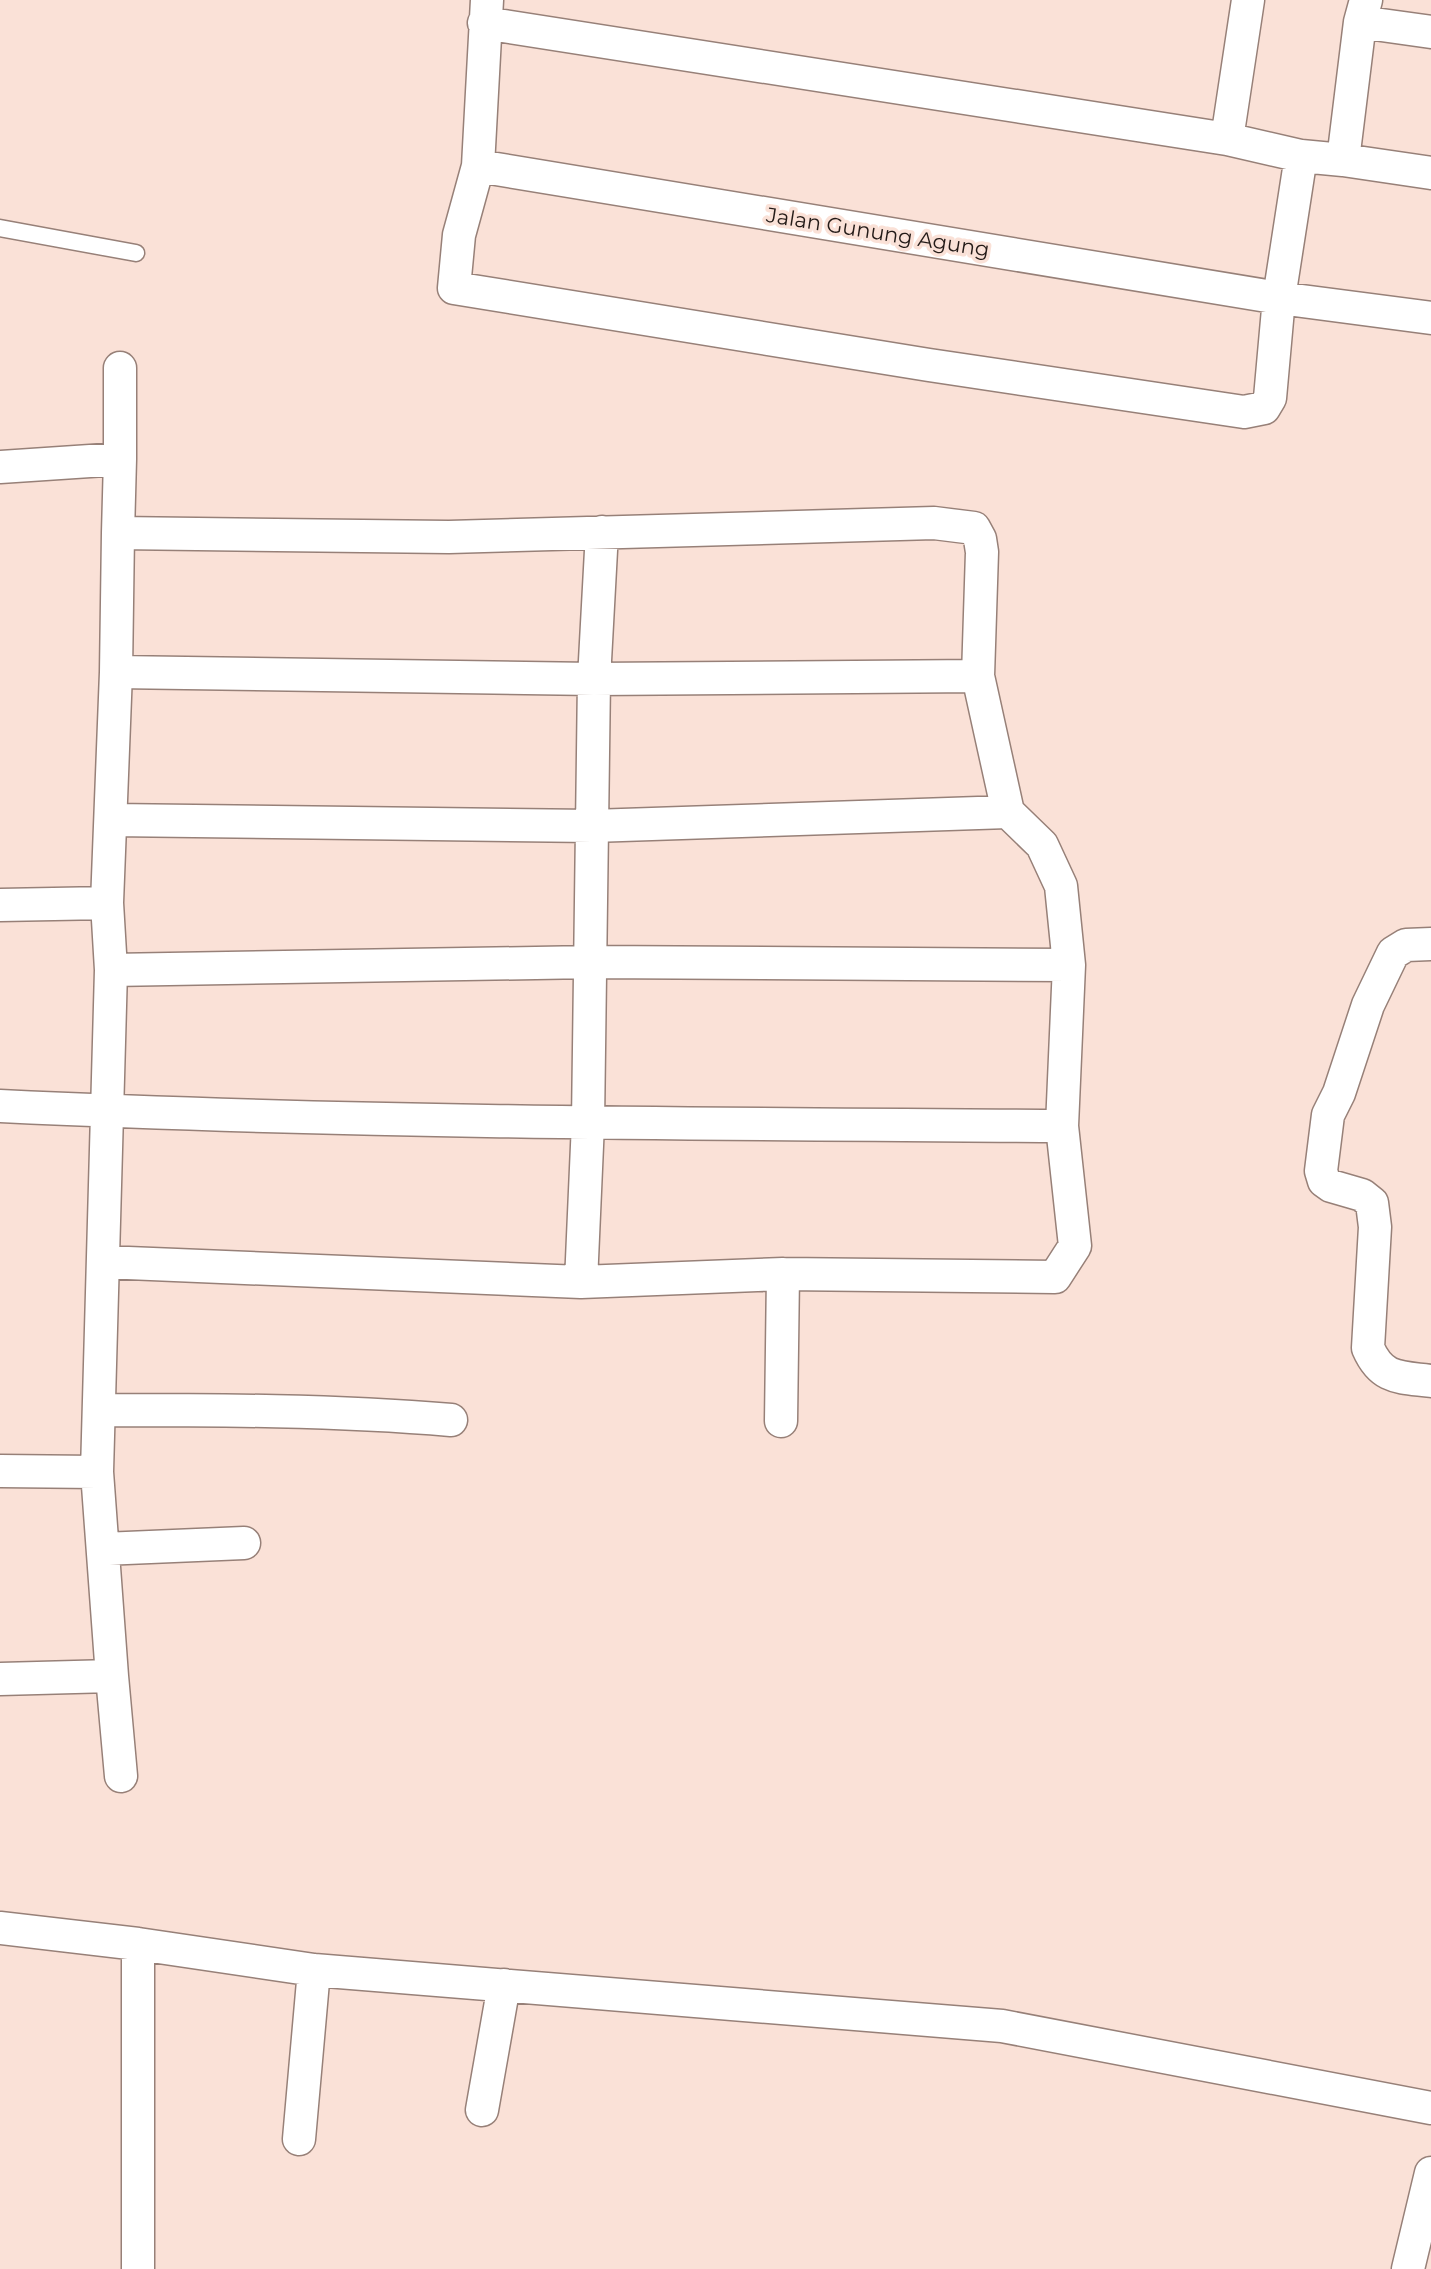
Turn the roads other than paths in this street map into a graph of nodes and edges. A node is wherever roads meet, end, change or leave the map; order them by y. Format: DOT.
graph roads {
  1 [pos="1248,0"];
  2 [pos="485,11"];
  3 [pos="1363,11"];
  4 [pos="1431,32"];
  5 [pos="1227,139"];
  6 [pos="1301,156"];
  7 [pos="1343,160"];
  8 [pos="478,166"];
  9 [pos="1431,173"];
  10 [pos="0,229"];
  11 [pos="136,253"];
  12 [pos="1279,298"];
  13 [pos="1431,318"];
  14 [pos="120,368"];
  15 [pos="120,459"];
  16 [pos="0,467"];
  17 [pos="602,532"];
  18 [pos="118,533"];
  19 [pos="116,672"];
  20 [pos="978,676"];
  21 [pos="594,679"];
  22 [pos="1008,812"];
  23 [pos="112,820"];
  24 [pos="592,826"];
  25 [pos="107,902"];
  26 [pos="0,905"];
  27 [pos="1431,944"];
  28 [pos="592,962"];
  29 [pos="1069,965"];
  30 [pos="111,970"];
  31 [pos="0,1106"];
  32 [pos="108,1111"];
  33 [pos="588,1123"];
  34 [pos="1062,1126"];
  35 [pos="104,1262"];
  36 [pos="783,1274"];
  37 [pos="581,1282"];
  38 [pos="1431,1381"];
  39 [pos="100,1410"];
  40 [pos="451,1420"];
  41 [pos="781,1421"];
  42 [pos="0,1471"];
  43 [pos="97,1472"];
  44 [pos="244,1543"];
  45 [pos="103,1549"];
  46 [pos="112,1676"];
  47 [pos="0,1679"];
  48 [pos="121,1776"];
  49 [pos="0,1928"];
  50 [pos="138,1944"];
  51 [pos="314,1970"];
  52 [pos="504,1985"];
  53 [pos="1431,2109"];
  54 [pos="482,2110"];
  55 [pos="299,2139"];
  56 [pos="1431,2173"];
  57 [pos="138,2269"];
  58 [pos="1408,2269"];
  1 -- 5 [label="street"];
  2 -- 5 [label="street"];
  2 -- 8 [label="street"];
  3 -- 4 [label="street"];
  3 -- 7 [label="street"];
  5 -- 6 [label="street"];
  6 -- 7 [label="street"];
  6 -- 12 [label="street"];
  7 -- 9 [label="street"];
  8 -- 12 [label="street, Jalan Gunung Agung"];
  8 -- 12 [label="street"];
  10 -- 11 [label="lane"];
  12 -- 13 [label="street, Jalan Gunung Agung"];
  14 -- 15 [label="street"];
  15 -- 16 [label="street"];
  15 -- 18 [label="street"];
  17 -- 18 [label="street"];
  17 -- 20 [label="street"];
  17 -- 21 [label="street"];
  18 -- 19 [label="street"];
  19 -- 21 [label="street"];
  19 -- 23 [label="street"];
  20 -- 21 [label="street"];
  20 -- 22 [label="street"];
  21 -- 24 [label="street"];
  22 -- 24 [label="street"];
  22 -- 29 [label="street"];
  23 -- 24 [label="street"];
  23 -- 25 [label="street"];
  24 -- 28 [label="street"];
  25 -- 26 [label="street"];
  25 -- 30 [label="street"];
  27 -- 38 [label="street"];
  28 -- 29 [label="street"];
  28 -- 30 [label="street"];
  28 -- 33 [label="street"];
  29 -- 34 [label="street"];
  30 -- 32 [label="street"];
  31 -- 32 [label="street"];
  32 -- 33 [label="street"];
  32 -- 35 [label="street"];
  33 -- 34 [label="street"];
  33 -- 37 [label="street"];
  34 -- 36 [label="street"];
  35 -- 37 [label="street"];
  35 -- 39 [label="street"];
  36 -- 37 [label="street"];
  36 -- 41 [label="street"];
  39 -- 40 [label="street"];
  39 -- 43 [label="street"];
  42 -- 43 [label="street"];
  43 -- 45 [label="street"];
  44 -- 45 [label="street"];
  45 -- 46 [label="street"];
  46 -- 47 [label="street"];
  46 -- 48 [label="street"];
  49 -- 50 [label="street"];
  50 -- 51 [label="street"];
  50 -- 57 [label="street"];
  51 -- 52 [label="street"];
  51 -- 55 [label="street"];
  52 -- 53 [label="street"];
  52 -- 54 [label="street"];
  56 -- 58 [label="street"];
}
